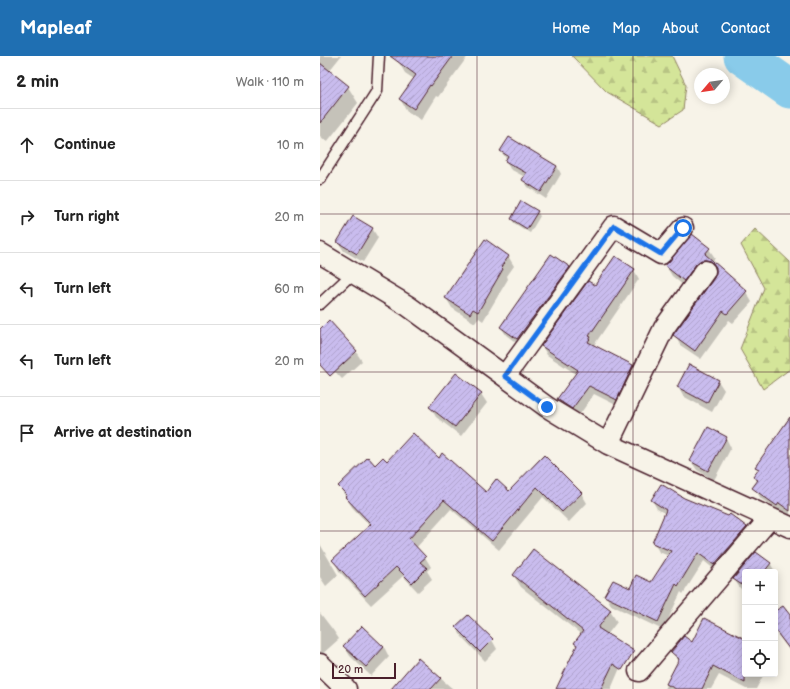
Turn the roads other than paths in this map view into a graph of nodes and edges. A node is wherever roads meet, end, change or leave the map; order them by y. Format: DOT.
graph roads {
  1 [pos="379,56"];
  2 [pos="320,179"];
  3 [pos="683,228"];
  4 [pos="320,253"];
  5 [pos="706,270"];
  6 [pos="353,273"];
  7 [pos="320,304"];
  8 [pos="505,376"];
  9 [pos="608,444"];
  10 [pos="770,518"];
  11 [pos="790,527"];
  12 [pos="320,664"];
  13 [pos="639,670"];
  14 [pos="346,689"];
  1 -- 2 [label="lane"];
  3 -- 8 [label="street"];
  4 -- 6 [label="street"];
  5 -- 9 [label="street"];
  6 -- 7 [label="lane"];
  6 -- 8 [label="street"];
  8 -- 9 [label="street"];
  9 -- 10 [label="street"];
  10 -- 11 [label="street"];
  10 -- 13 [label="street"];
  12 -- 14 [label="street"];
}
